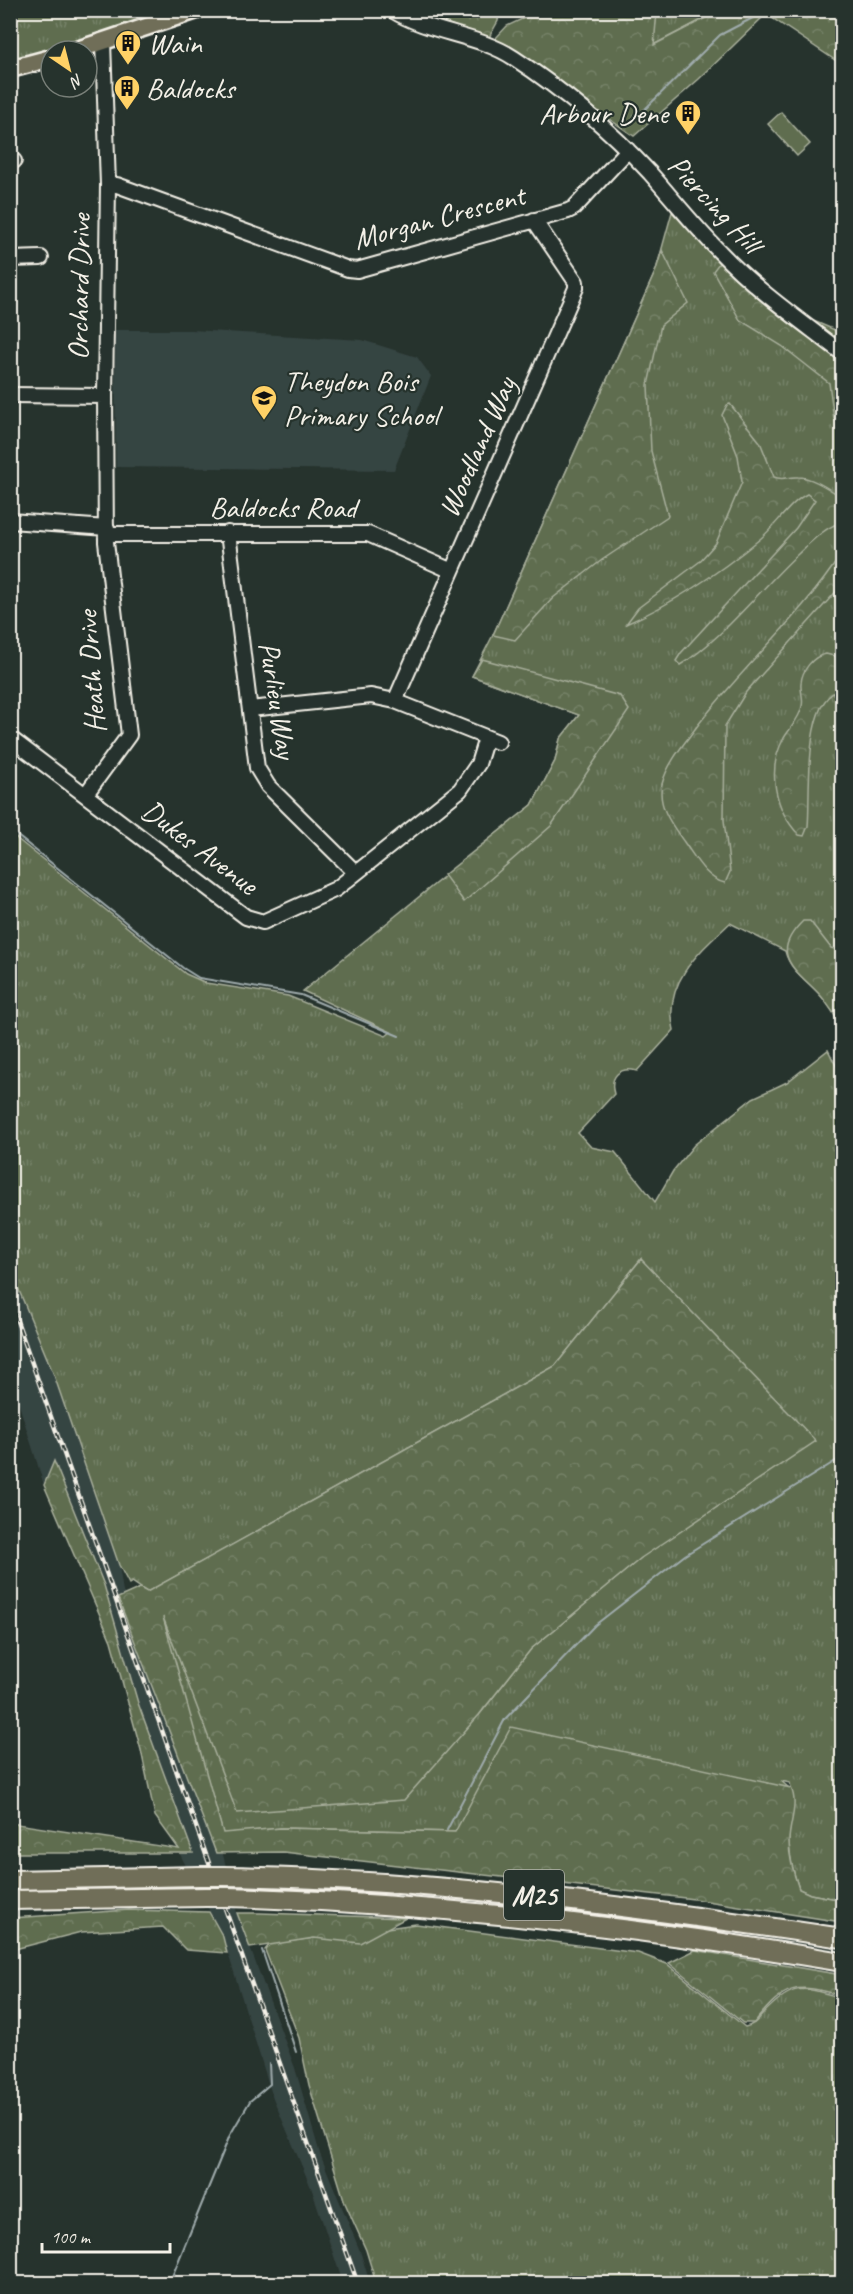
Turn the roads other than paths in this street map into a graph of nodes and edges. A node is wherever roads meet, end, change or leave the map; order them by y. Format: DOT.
graph roads {
  1 [pos="197,10"];
  2 [pos="392,10"];
  3 [pos="103,42"];
  4 [pos="99,43"];
  5 [pos="39,61"];
  6 [pos="10,69"];
  7 [pos="628,150"];
  8 [pos="108,185"];
  9 [pos="534,220"];
  10 [pos="41,258"];
  11 [pos="10,259"];
  12 [pos="843,353"];
  13 [pos="10,395"];
  14 [pos="105,396"];
  15 [pos="10,521"];
  16 [pos="10,529"];
  17 [pos="106,533"];
  18 [pos="228,533"];
  19 [pos="452,571"];
  20 [pos="395,701"];
  21 [pos="250,709"];
  22 [pos="10,738"];
  23 [pos="86,794"];
  24 [pos="356,873"];
  25 [pos="10,1880"];
  26 [pos="88,1897"];
  27 [pos="10,1900"];
  28 [pos="10,1909"];
  29 [pos="843,1938"];
  30 [pos="843,1962"];
  1 -- 3 [label="main road"];
  2 -- 7 [label="street, Piercing Hill"];
  3 -- 4 [label="main road"];
  3 -- 8 [label="street, Orchard Drive"];
  5 -- 6 [label="main road"];
  7 -- 9 [label="street, Morgan Crescent"];
  7 -- 12 [label="street, Piercing Hill"];
  8 -- 9 [label="street, Morgan Crescent"];
  8 -- 14 [label="street, Orchard Drive"];
  9 -- 19 [label="street, Woodland Way"];
  10 -- 11 [label="street"];
  13 -- 14 [label="street"];
  14 -- 17 [label="street, Orchard Drive"];
  15 -- 17 [label="street"];
  16 -- 17 [label="street"];
  17 -- 18 [label="street, Baldocks Road"];
  17 -- 23 [label="street, Heath Drive"];
  18 -- 19 [label="street, Baldocks Road"];
  18 -- 21 [label="street, Purlieu Way"];
  19 -- 20 [label="street, Woodland Way"];
  20 -- 21 [label="street"];
  20 -- 24 [label="street, Dukes Avenue"];
  21 -- 24 [label="street, Purlieu Way"];
  22 -- 23 [label="street, Dukes Avenue"];
  23 -- 24 [label="street, Dukes Avenue"];
  25 -- 29 [label="highway, M25, bridge"];
  26 -- 27 [label="highway, M25"];
  26 -- 28 [label="highway"];
  26 -- 30 [label="highway, M25, bridge"];
}
